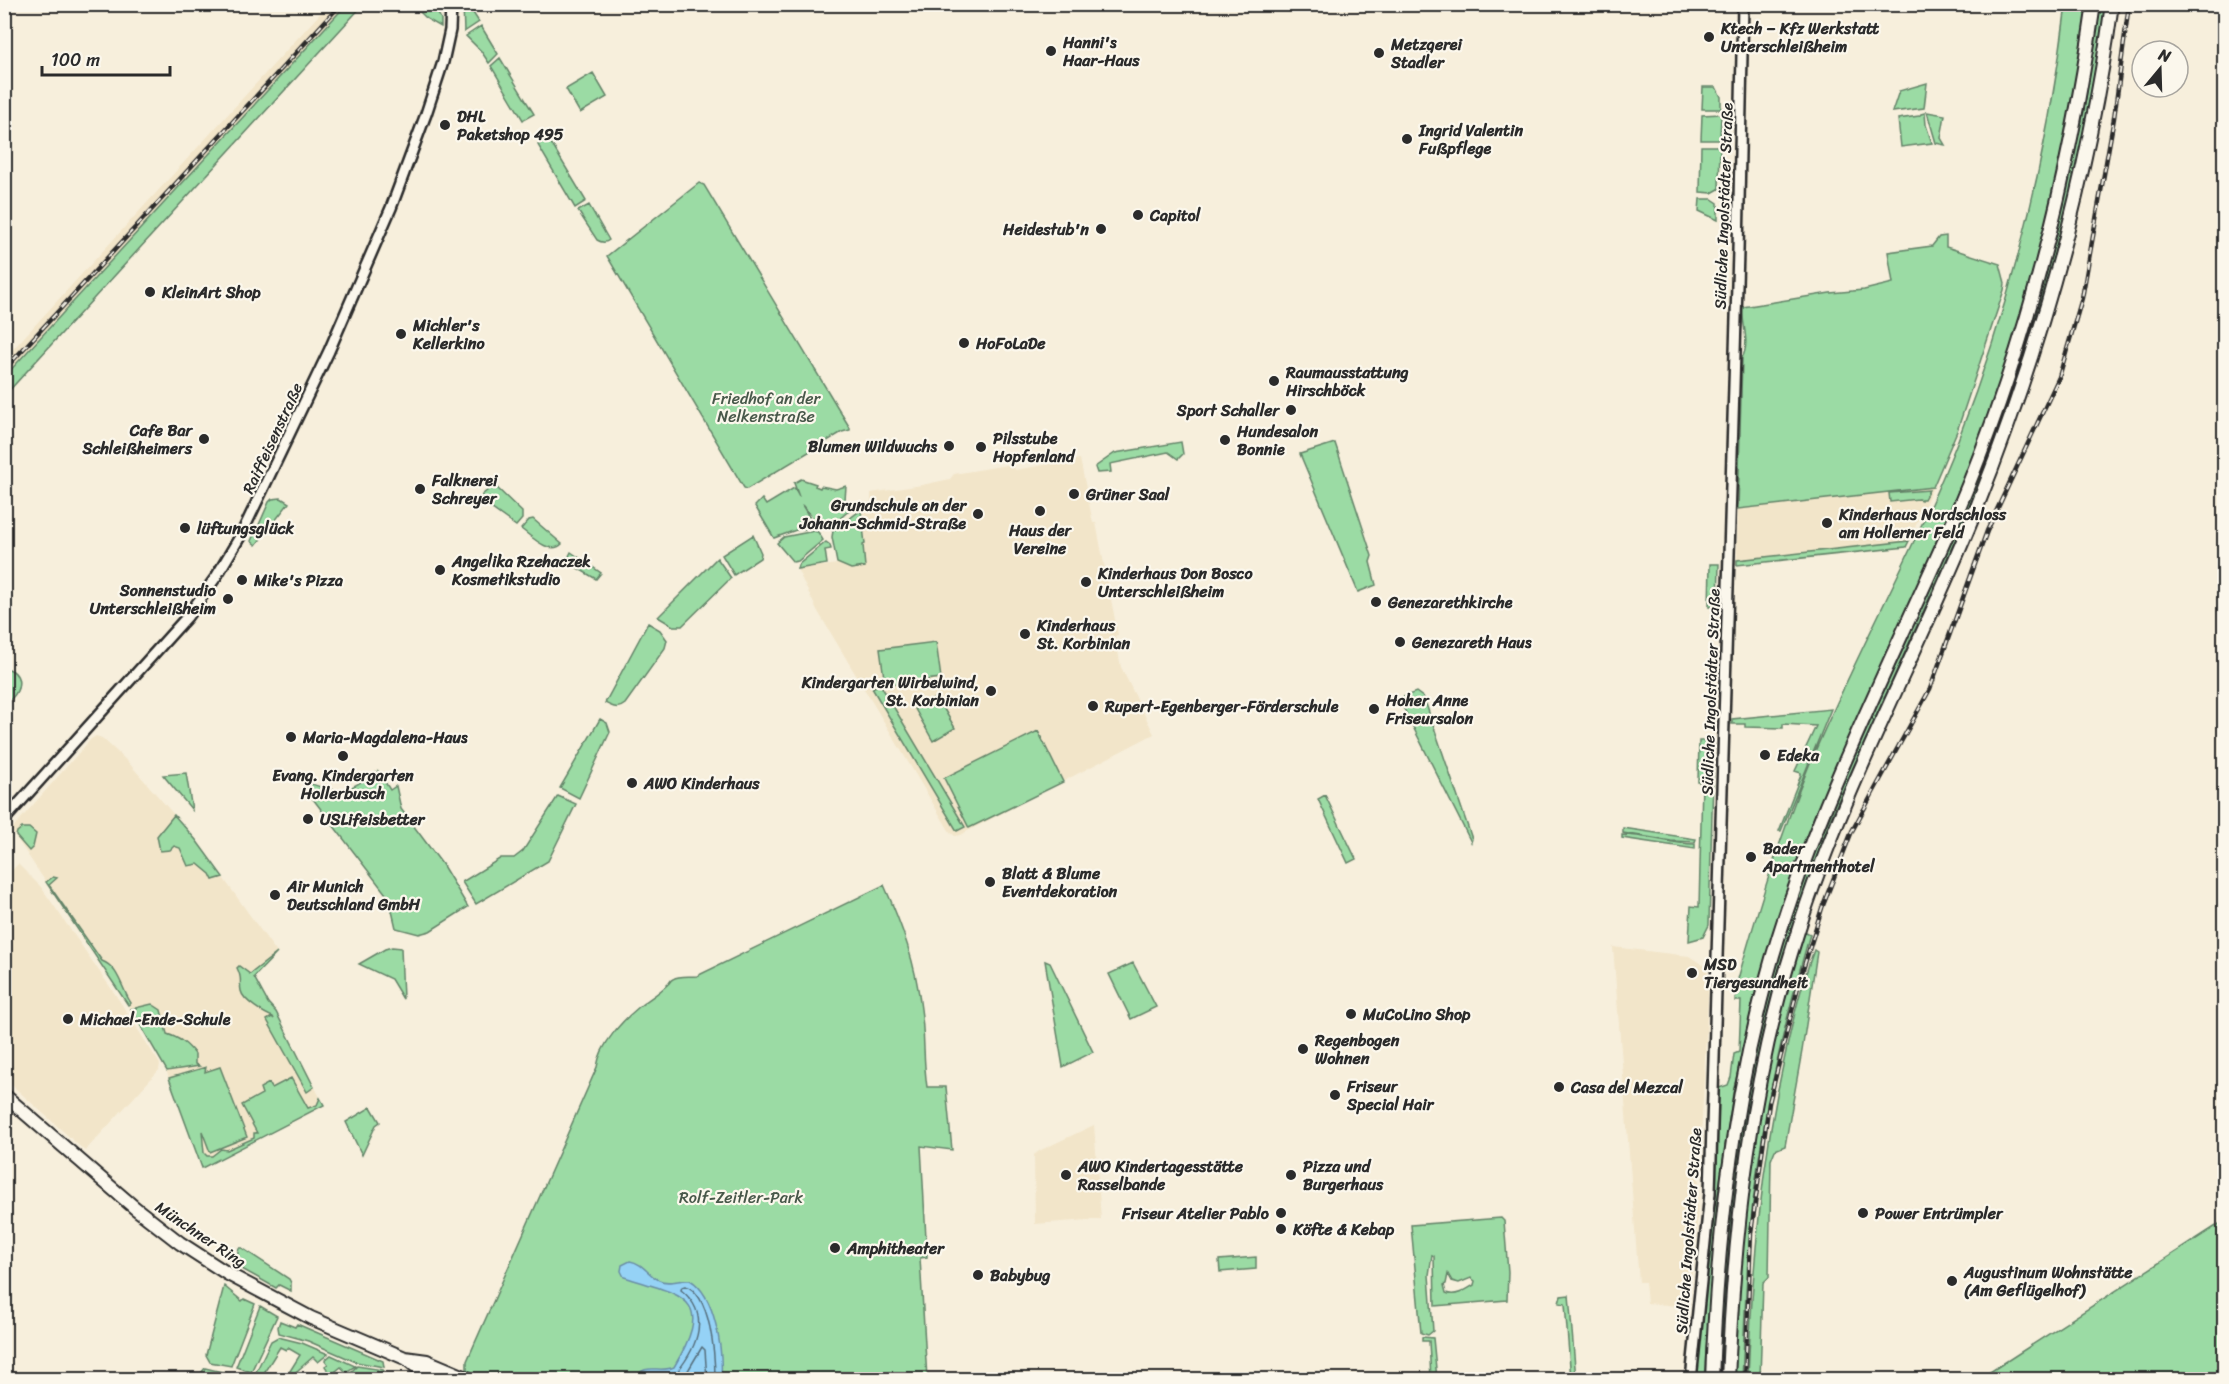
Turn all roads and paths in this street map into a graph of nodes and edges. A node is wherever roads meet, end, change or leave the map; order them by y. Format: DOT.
graph roads {
  1 [pos="451,4"];
  2 [pos="1743,4"];
  3 [pos="2094,4"];
  4 [pos="2112,4"];
  5 [pos="4,820"];
  6 [pos="4,1095"];
  7 [pos="405,1358"];
  8 [pos="443,1380"];
  9 [pos="472,1380"];
  10 [pos="1691,1380"];
  11 [pos="1712,1380"];
  12 [pos="1728,1380"];
  1 -- 5 [label="street, Raiffeisenstraße"];
  2 -- 10 [label="street, Südliche Ingolstädter Straße"];
  3 -- 11 [label="main road"];
  4 -- 12 [label="main road"];
  6 -- 7 [label="main road, Münchner Ring"];
  7 -- 8 [label="main road, Münchner Ring"];
  7 -- 9 [label="main road, Münchner Ring"];
}
